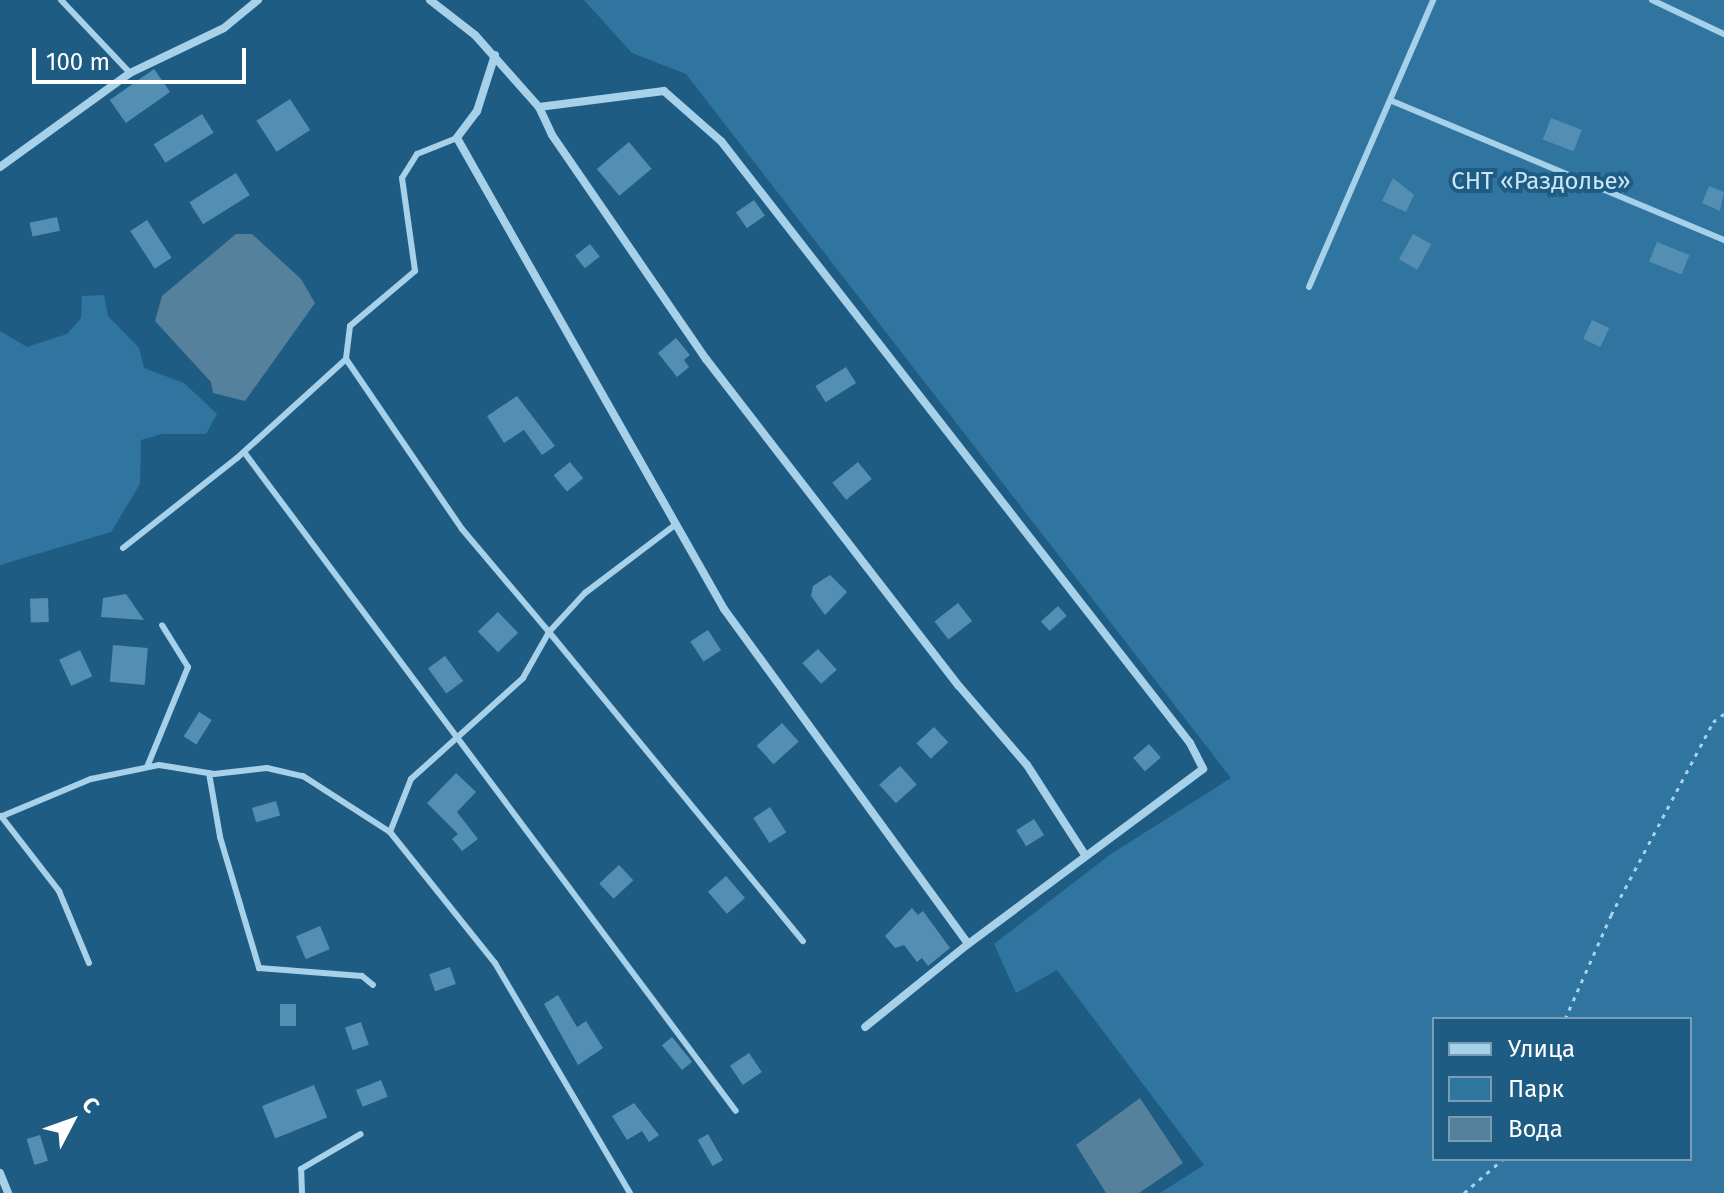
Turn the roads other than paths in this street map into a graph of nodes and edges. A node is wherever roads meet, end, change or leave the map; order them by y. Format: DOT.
graph roads {
  1 [pos="61,0"];
  2 [pos="258,0"];
  3 [pos="430,0"];
  4 [pos="1433,0"];
  5 [pos="1652,0"];
  6 [pos="1724,34"];
  7 [pos="495,55"];
  8 [pos="130,73"];
  9 [pos="1392,101"];
  10 [pos="539,107"];
  11 [pos="457,138"];
  12 [pos="0,167"];
  13 [pos="1724,240"];
  14 [pos="1309,287"];
  15 [pos="346,359"];
  16 [pos="244,452"];
  17 [pos="675,525"];
  18 [pos="123,548"];
  19 [pos="162,625"];
  20 [pos="549,632"];
  21 [pos="453,736"];
  22 [pos="147,767"];
  23 [pos="209,773"];
  24 [pos="1,816"];
  25 [pos="390,832"];
  26 [pos="1085,855"];
  27 [pos="803,941"];
  28 [pos="968,944"];
  29 [pos="89,963"];
  30 [pos="373,985"];
  31 [pos="865,1027"];
  32 [pos="736,1111"];
  33 [pos="361,1134"];
  34 [pos="0,1173"];
  35 [pos="8,1193"];
  36 [pos="302,1193"];
  37 [pos="630,1193"];
  1 -- 8 [label="lane"];
  2 -- 8 [label="street"];
  3 -- 7 [label="street"];
  4 -- 9 [label="lane"];
  5 -- 6 [label="lane"];
  7 -- 10 [label="street"];
  7 -- 11 [label="street"];
  8 -- 12 [label="street"];
  9 -- 13 [label="lane"];
  9 -- 14 [label="lane"];
  10 -- 26 [label="street"];
  10 -- 26 [label="street"];
  11 -- 15 [label="lane"];
  11 -- 17 [label="street"];
  15 -- 16 [label="lane"];
  15 -- 20 [label="lane"];
  16 -- 18 [label="lane"];
  16 -- 21 [label="lane"];
  17 -- 20 [label="lane"];
  17 -- 28 [label="street"];
  19 -- 22 [label="lane"];
  20 -- 21 [label="lane"];
  20 -- 27 [label="lane"];
  21 -- 25 [label="lane"];
  21 -- 32 [label="lane"];
  22 -- 23 [label="lane"];
  22 -- 24 [label="lane"];
  23 -- 25 [label="lane"];
  23 -- 30 [label="lane"];
  24 -- 29 [label="lane"];
  25 -- 37 [label="lane"];
  26 -- 28 [label="street"];
  28 -- 31 [label="street"];
  33 -- 36 [label="lane"];
  34 -- 35 [label="street"];
}
